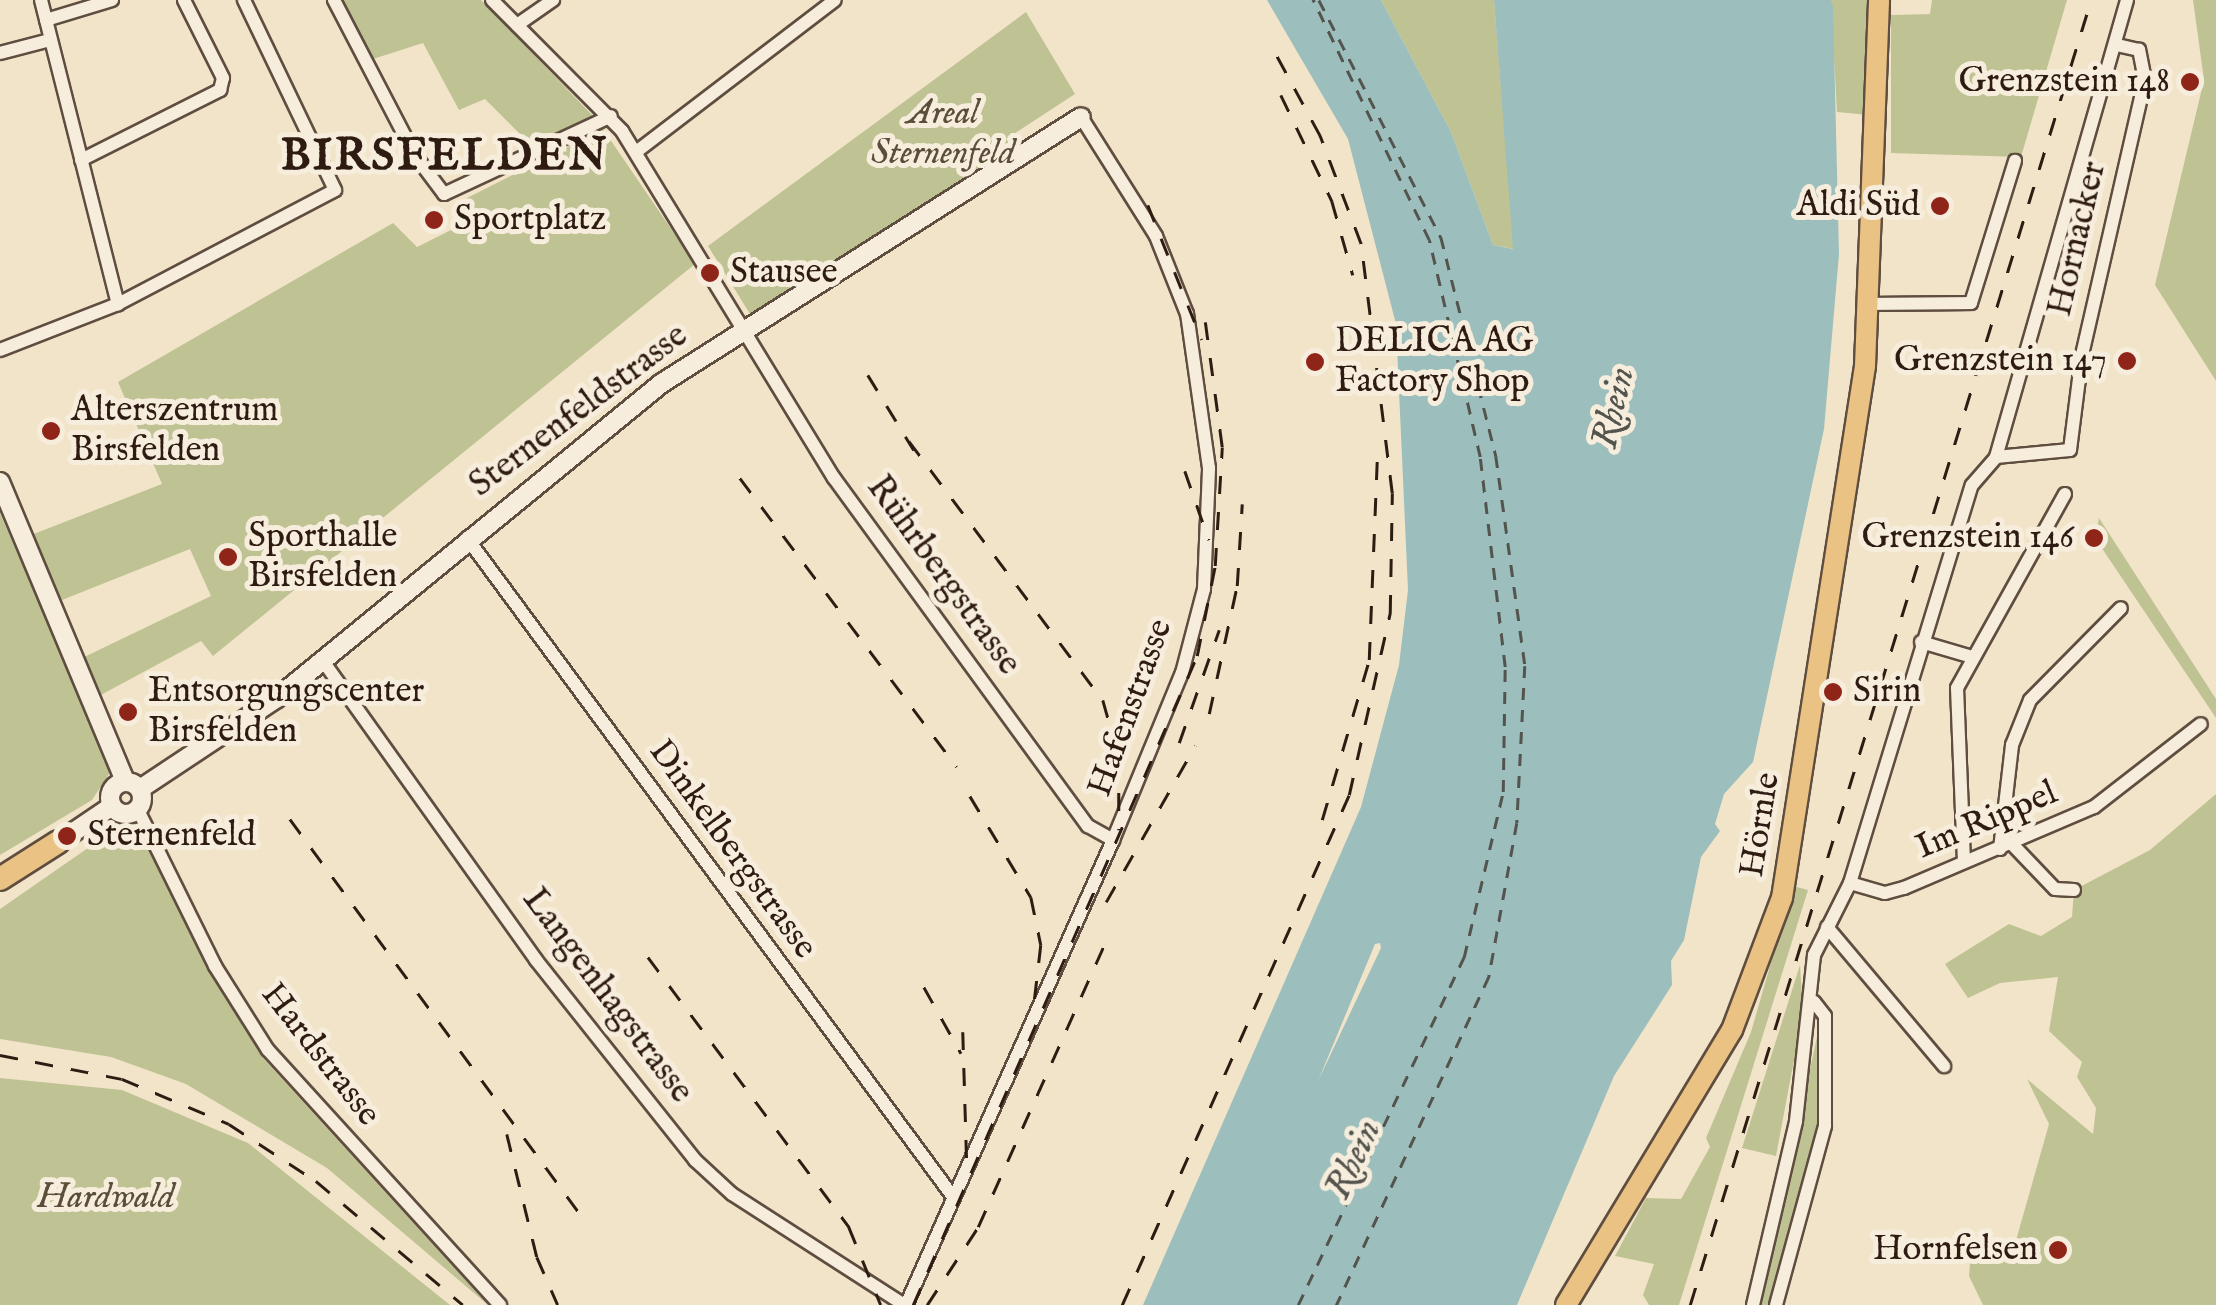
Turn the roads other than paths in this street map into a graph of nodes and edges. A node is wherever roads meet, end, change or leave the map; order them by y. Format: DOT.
graph roads {
  1 [pos="41,0"];
  2 [pos="112,0"];
  3 [pos="184,0"];
  4 [pos="244,0"];
  5 [pos="334,0"];
  6 [pos="492,0"];
  7 [pos="554,0"];
  8 [pos="835,0"];
  9 [pos="1879,0"];
  10 [pos="2127,0"];
  11 [pos="46,20"];
  12 [pos="517,26"];
  13 [pos="50,40"];
  14 [pos="2118,45"];
  15 [pos="0,53"];
  16 [pos="610,116"];
  17 [pos="1081,117"];
  18 [pos="636,152"];
  19 [pos="82,160"];
  20 [pos="2015,160"];
  21 [pos="118,304"];
  22 [pos="1870,304"];
  23 [pos="746,329"];
  24 [pos="0,350"];
  25 [pos="1996,457"];
  26 [pos="0,482"];
  27 [pos="2064,494"];
  28 [pos="467,538"];
  29 [pos="2121,608"];
  30 [pos="1921,642"];
  31 [pos="1968,656"];
  32 [pos="323,660"];
  33 [pos="2201,724"];
  34 [pos="132,785"];
  35 [pos="112,806"];
  36 [pos="138,810"];
  37 [pos="1113,840"];
  38 [pos="58,842"];
  39 [pos="2006,846"];
  40 [pos="1964,862"];
  41 [pos="0,870"];
  42 [pos="0,880"];
  43 [pos="1850,883"];
  44 [pos="0,890"];
  45 [pos="2074,890"];
  46 [pos="1828,927"];
  47 [pos="1814,1002"];
  48 [pos="1944,1066"];
  49 [pos="952,1194"];
  50 [pos="500,1305"];
  51 [pos="905,1305"];
  52 [pos="1566,1305"];
  53 [pos="1753,1305"];
  54 [pos="1776,1305"];
  1 -- 11 [label="street"];
  2 -- 11 [label="street"];
  3 -- 19 [label="street"];
  4 -- 21 [label="street"];
  5 -- 16 [label="street"];
  6 -- 12 [label="street, Rührbergstrasse"];
  7 -- 12 [label="street"];
  8 -- 18 [label="street"];
  9 -- 22 [label="main road, Hörnle"];
  10 -- 14 [label="street, Hornacker"];
  11 -- 13 [label="street"];
  12 -- 16 [label="street, Rührbergstrasse"];
  13 -- 15 [label="street"];
  13 -- 19 [label="street"];
  14 -- 25 [label="street, Hornacker"];
  14 -- 25 [label="street, Hornacker"];
  16 -- 18 [label="street, Rührbergstrasse"];
  17 -- 23 [label="street, Sternenfeldstrasse"];
  17 -- 37 [label="street, Hafenstrasse"];
  18 -- 23 [label="street, Rührbergstrasse"];
  19 -- 21 [label="street"];
  20 -- 22 [label="street"];
  21 -- 24 [label="street"];
  22 -- 52 [label="main road, Hörnle"];
  23 -- 28 [label="street, Sternenfeldstrasse"];
  23 -- 37 [label="street, Rührbergstrasse"];
  25 -- 30 [label="street, Hornacker"];
  26 -- 34 [label="street"];
  27 -- 31 [label="street"];
  28 -- 32 [label="street, Sternenfeldstrasse"];
  28 -- 49 [label="street, Dinkelbergstrasse"];
  29 -- 39 [label="street"];
  30 -- 31 [label="street"];
  30 -- 43 [label="street, Hornacker"];
  31 -- 40 [label="street"];
  32 -- 34 [label="street, Sternenfeldstrasse"];
  32 -- 51 [label="street, Langenhagstrasse"];
  33 -- 39 [label="street, Im Rippel"];
  34 -- 35 [label="street"];
  34 -- 36 [label="street"];
  35 -- 36 [label="street"];
  35 -- 38 [label="street"];
  36 -- 50 [label="street, Hardstrasse"];
  37 -- 49 [label="street, Hafenstrasse"];
  38 -- 41 [label="street"];
  38 -- 42 [label="highway"];
  38 -- 44 [label="street"];
  39 -- 40 [label="street, Im Rippel"];
  39 -- 45 [label="street"];
  40 -- 43 [label="street, Im Rippel"];
  43 -- 46 [label="street"];
  46 -- 47 [label="street"];
  46 -- 48 [label="street"];
  47 -- 53 [label="street"];
  47 -- 54 [label="street"];
  49 -- 51 [label="street, Hafenstrasse"];
}
